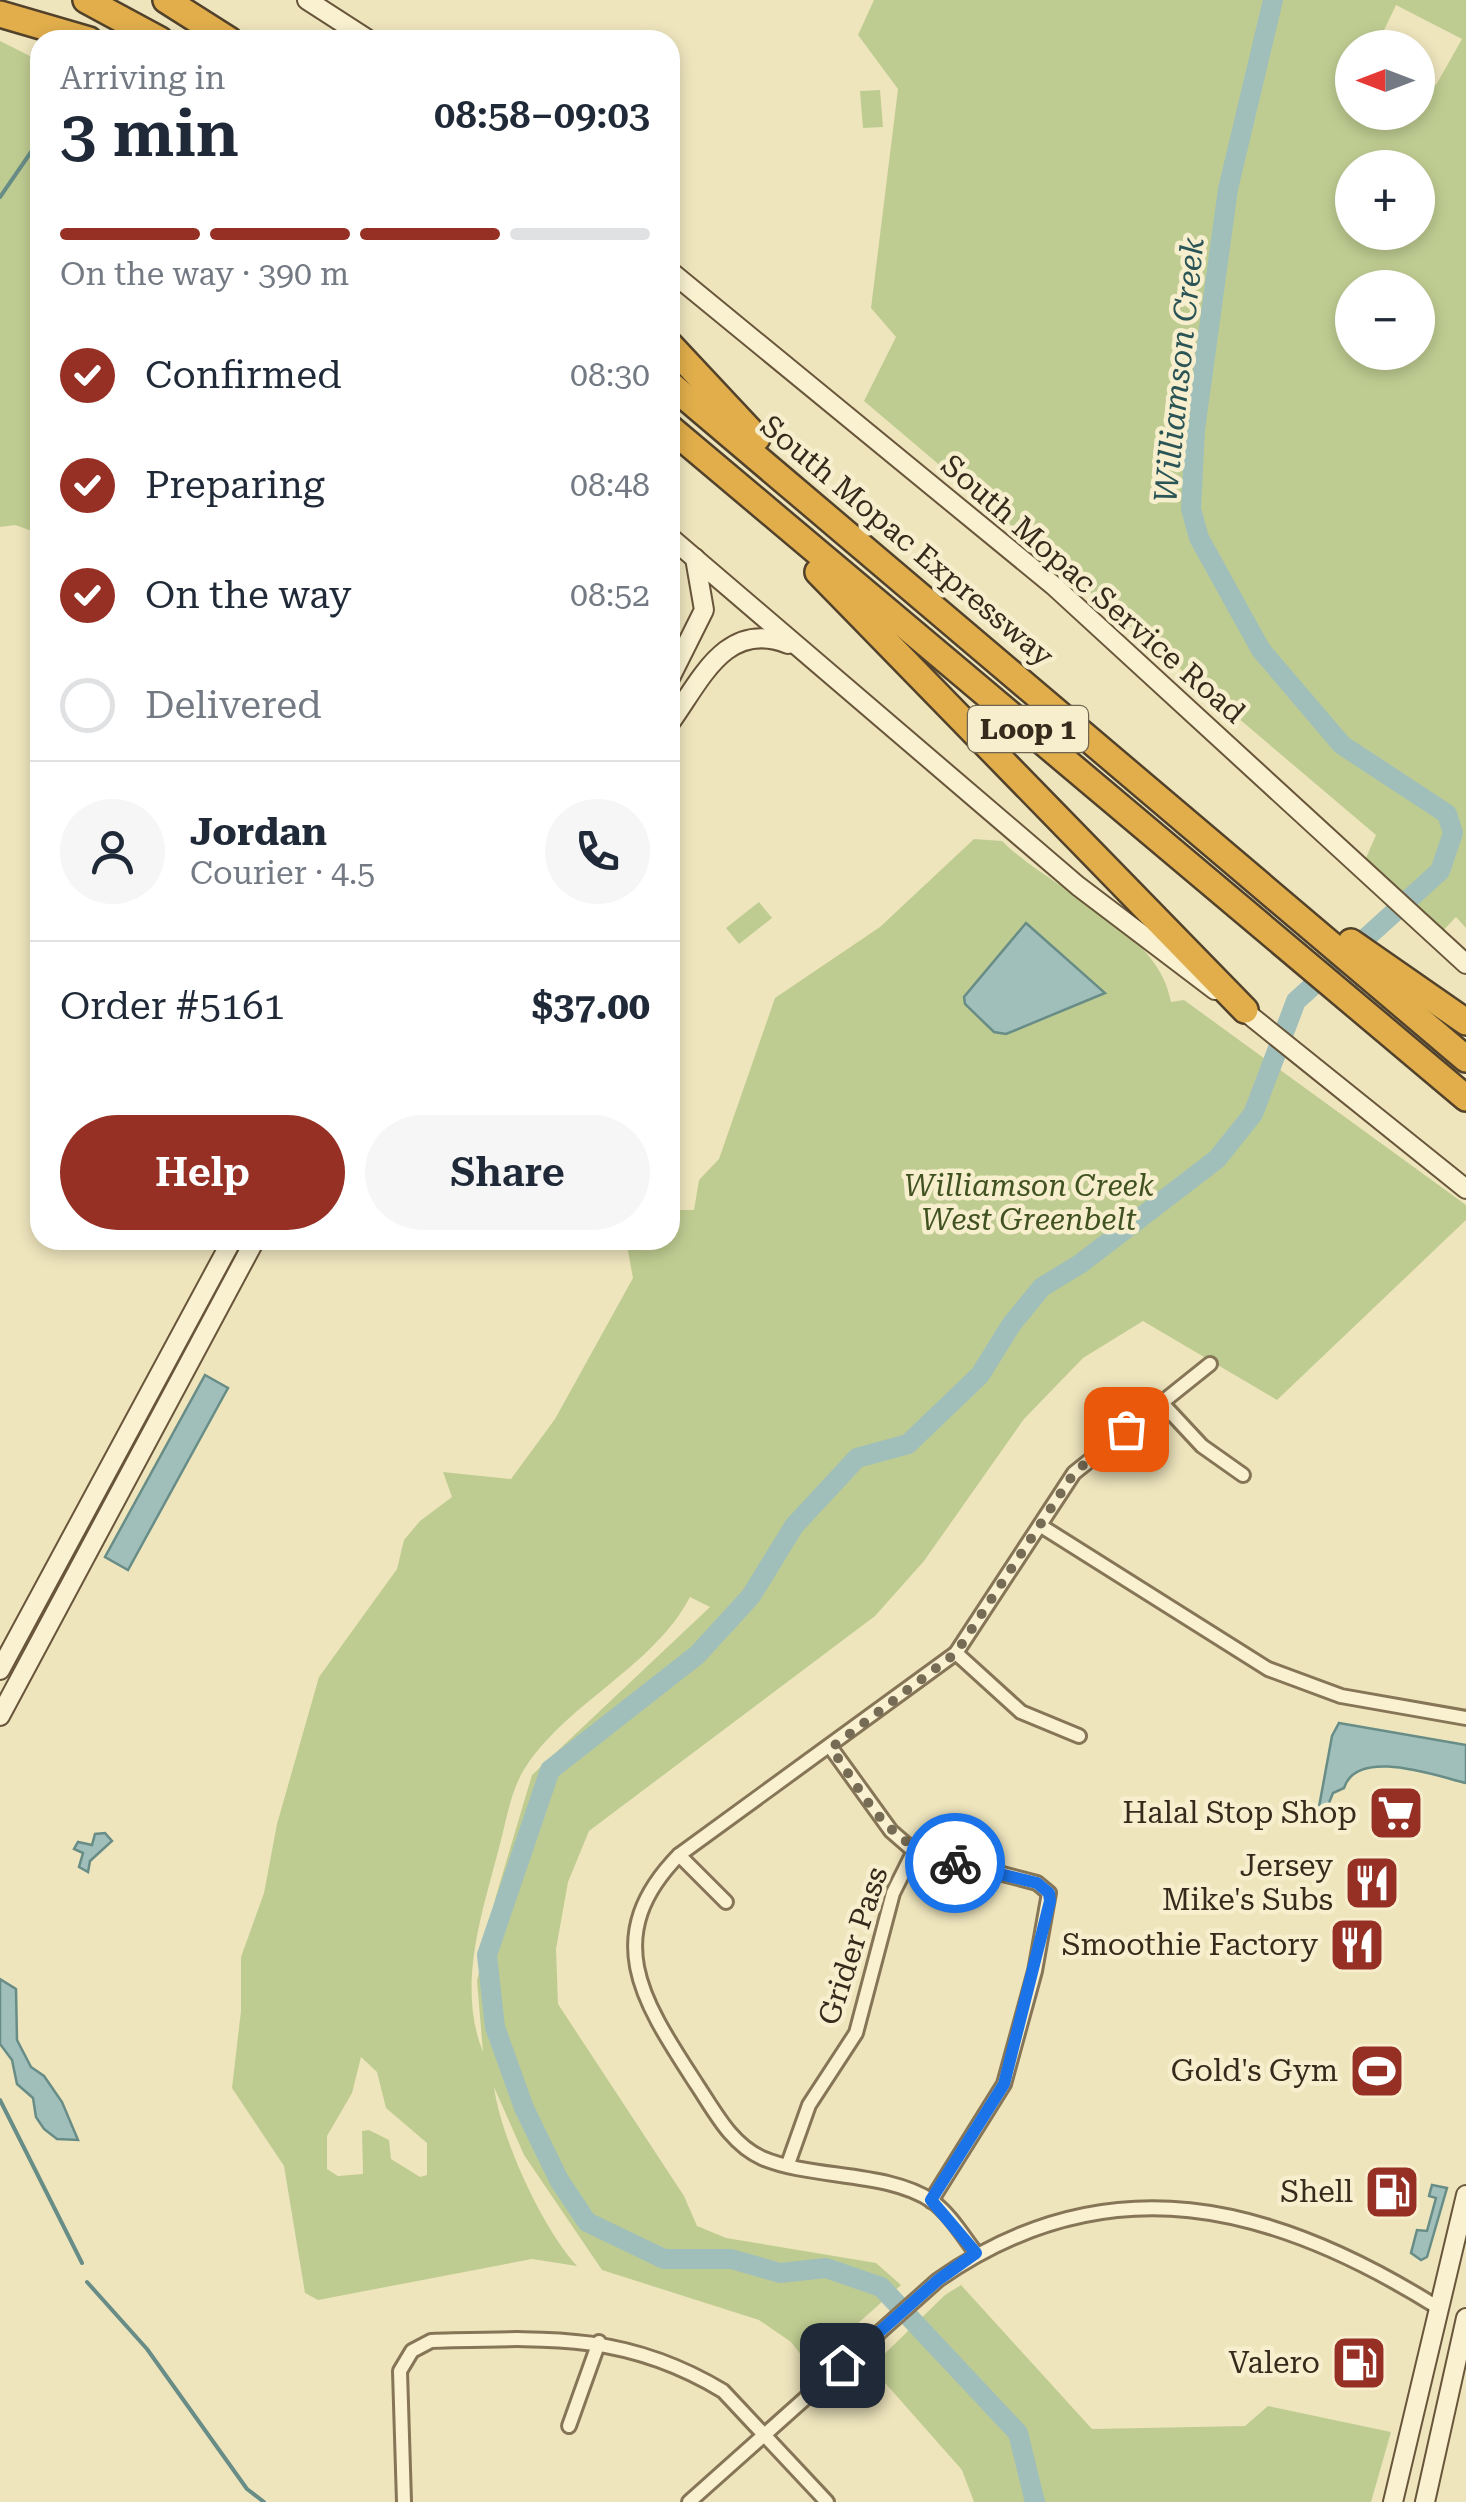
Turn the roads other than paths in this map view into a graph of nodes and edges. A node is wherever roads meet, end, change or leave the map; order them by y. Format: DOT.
graph roads {
  1 [pos="86,0"];
  2 [pos="166,0"];
  3 [pos="306,0"];
  4 [pos="0,15"];
  5 [pos="54,30"];
  6 [pos="142,30"];
  7 [pos="212,30"];
  8 [pos="353,30"];
  9 [pos="30,32"];
  10 [pos="680,279"];
  11 [pos="680,356"];
  12 [pos="680,392"];
  13 [pos="680,436"];
  14 [pos="804,496"];
  15 [pos="767,510"];
  16 [pos="680,546"];
  17 [pos="694,558"];
  18 [pos="802,650"];
  19 [pos="680,658"];
  20 [pos="680,709"];
  21 [pos="1466,964"];
  22 [pos="1405,994"];
  23 [pos="1244,1010"];
  24 [pos="1466,1022"];
  25 [pos="1466,1059"];
  26 [pos="1466,1098"];
  27 [pos="1466,1190"];
  28 [pos="227,1250"];
  29 [pos="251,1250"];
  30 [pos="1210,1364"];
  31 [pos="1161,1402"];
  32 [pos="1243,1475"];
  33 [pos="1041,1526"];
  34 [pos="956,1653"];
  35 [pos="0,1670"];
  36 [pos="0,1716"];
  37 [pos="1466,1718"];
  38 [pos="1079,1736"];
  39 [pos="831,1748"];
  40 [pos="914,1851"];
  41 [pos="679,1855"];
  42 [pos="726,1902"];
  43 [pos="788,2164"];
  44 [pos="1466,2195"];
  45 [pos="931,2200"];
  46 [pos="976,2253"];
  47 [pos="1436,2307"];
  48 [pos="1465,2325"];
  49 [pos="600,2342"];
  50 [pos="570,2426"];
  51 [pos="767,2435"];
  52 [pos="404,2502"];
  53 [pos="689,2502"];
  54 [pos="826,2502"];
  55 [pos="1393,2502"];
  56 [pos="1425,2502"];
  1 -- 6 [label="highway"];
  2 -- 7 [label="highway"];
  3 -- 8 [label="main road"];
  4 -- 5 [label="highway"];
  4 -- 9 [label="main road"];
  10 -- 21 [label="main road, South Mopac Service Road"];
  11 -- 14 [label="highway"];
  12 -- 14 [label="highway, South Mopac Expressway / Loop 1"];
  13 -- 15 [label="highway, Loop 1"];
  14 -- 22 [label="highway, South Mopac Expressway / Loop 1"];
  15 -- 23 [label="highway"];
  15 -- 26 [label="highway, Loop 1"];
  16 -- 17 [label="main road"];
  17 -- 18 [label="main road"];
  17 -- 19 [label="main road"];
  18 -- 20 [label="main road"];
  18 -- 23 [label="main road"];
  22 -- 24 [label="highway"];
  22 -- 25 [label="highway"];
  23 -- 27 [label="main road"];
  28 -- 35 [label="main road"];
  29 -- 36 [label="main road"];
  30 -- 31 [label="street"];
  31 -- 32 [label="street"];
  31 -- 33 [label="street"];
  33 -- 34 [label="street"];
  33 -- 37 [label="street"];
  34 -- 38 [label="street"];
  34 -- 39 [label="street"];
  39 -- 40 [label="street"];
  39 -- 41 [label="street"];
  40 -- 43 [label="street, Grider Pass"];
  40 -- 45 [label="street"];
  41 -- 42 [label="street"];
  41 -- 43 [label="street"];
  43 -- 45 [label="street"];
  44 -- 47 [label="main road"];
  45 -- 46 [label="street"];
  46 -- 47 [label="street"];
  46 -- 51 [label="street"];
  47 -- 48 [label="main road"];
  47 -- 55 [label="main road"];
  48 -- 56 [label="main road"];
  49 -- 50 [label="street"];
  49 -- 51 [label="street"];
  49 -- 52 [label="street"];
  51 -- 53 [label="street"];
  51 -- 54 [label="street"];
}
